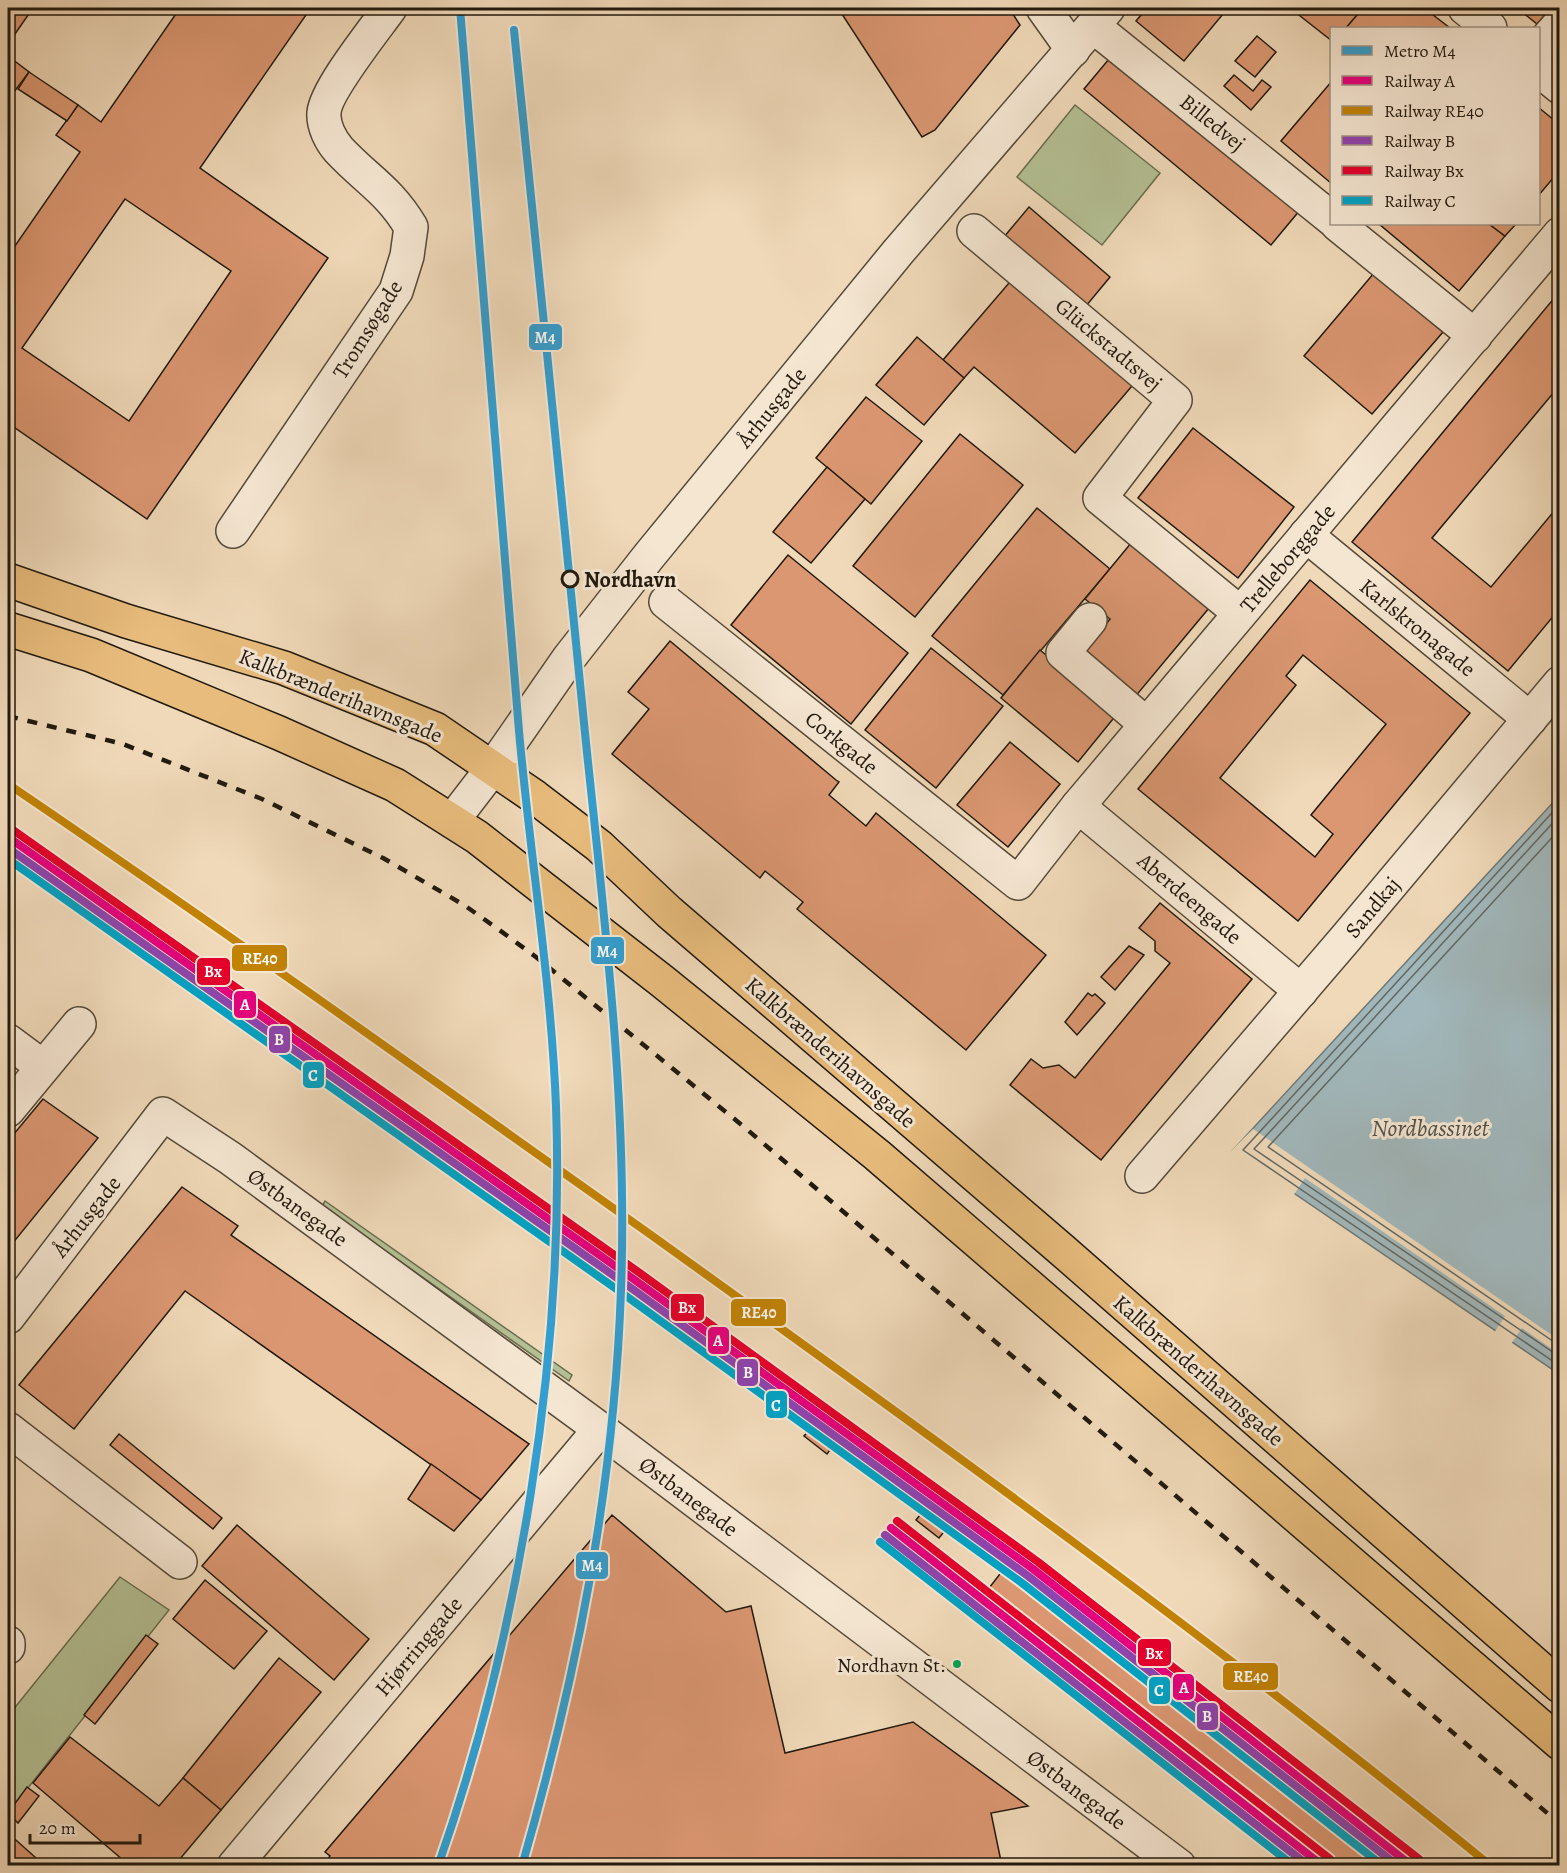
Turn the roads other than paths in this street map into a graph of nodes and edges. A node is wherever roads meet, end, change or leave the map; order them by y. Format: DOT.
graph roads {
  1 [pos="390,8"];
  2 [pos="1043,8"];
  3 [pos="1465,8"];
  4 [pos="1560,24"];
  5 [pos="1489,27"];
  6 [pos="1092,28"];
  7 [pos="1540,48"];
  8 [pos="1540,70"];
  9 [pos="1560,87"];
  10 [pos="1330,217"];
  11 [pos="1338,225"];
  12 [pos="974,231"];
  13 [pos="1558,240"];
  14 [pos="1475,336"];
  15 [pos="233,531"];
  16 [pos="1306,535"];
  17 [pos="8,580"];
  18 [pos="666,602"];
  19 [pos="1240,614"];
  20 [pos="1090,620"];
  21 [pos="8,629"];
  22 [pos="1560,683"];
  23 [pos="1530,719"];
  24 [pos="1146,724"];
  25 [pos="492,769"];
  26 [pos="1078,806"];
  27 [pos="452,821"];
  28 [pos="1018,883"];
  29 [pos="1301,991"];
  30 [pos="79,1024"];
  31 [pos="8,1041"];
  32 [pos="43,1067"];
  33 [pos="8,1110"];
  34 [pos="163,1114"];
  35 [pos="1142,1176"];
  36 [pos="8,1317"];
  37 [pos="8,1429"];
  38 [pos="600,1429"];
  39 [pos="180,1562"];
  40 [pos="1560,1686"];
  41 [pos="1560,1743"];
  42 [pos="237,1865"];
  43 [pos="1179,1866"];
  1 -- 15 [label="street, Tromsøgade"];
  2 -- 6 [label="street, Billedvej"];
  3 -- 5 [label="street"];
  4 -- 7 [label="street"];
  6 -- 10 [label="street, Billedvej"];
  6 -- 25 [label="street, Århusgade"];
  8 -- 9 [label="street"];
  11 -- 14 [label="street"];
  12 -- 19 [label="street, Glückstadtsvej"];
  13 -- 14 [label="street, Trelleborggade"];
  14 -- 16 [label="street, Trelleborggade"];
  16 -- 19 [label="street, Trelleborggade"];
  16 -- 23 [label="street, Karlskronagade"];
  17 -- 25 [label="main road, Kalkbrænderihavnsgade"];
  18 -- 28 [label="street, Corkgade"];
  19 -- 24 [label="street, Trelleborggade"];
  20 -- 24 [label="street"];
  21 -- 27 [label="main road, Kalkbrænderihavnsgade"];
  22 -- 23 [label="street, Sandkaj"];
  23 -- 29 [label="street, Sandkaj"];
  24 -- 26 [label="street, Trelleborggade"];
  25 -- 27 [label="street, Århusgade"];
  25 -- 40 [label="main road, Kalkbrænderihavnsgade"];
  26 -- 28 [label="street, Trelleborggade"];
  26 -- 29 [label="street, Aberdeengade"];
  27 -- 41 [label="main road, Kalkbrænderihavnsgade"];
  29 -- 35 [label="street, Sandkaj"];
  30 -- 32 [label="street"];
  31 -- 32 [label="street"];
  32 -- 33 [label="street"];
  34 -- 36 [label="street, Århusgade"];
  34 -- 38 [label="street, Østbanegade"];
  37 -- 39 [label="street"];
  38 -- 42 [label="street, Hjørringgade"];
  38 -- 43 [label="street, Østbanegade"];
}
